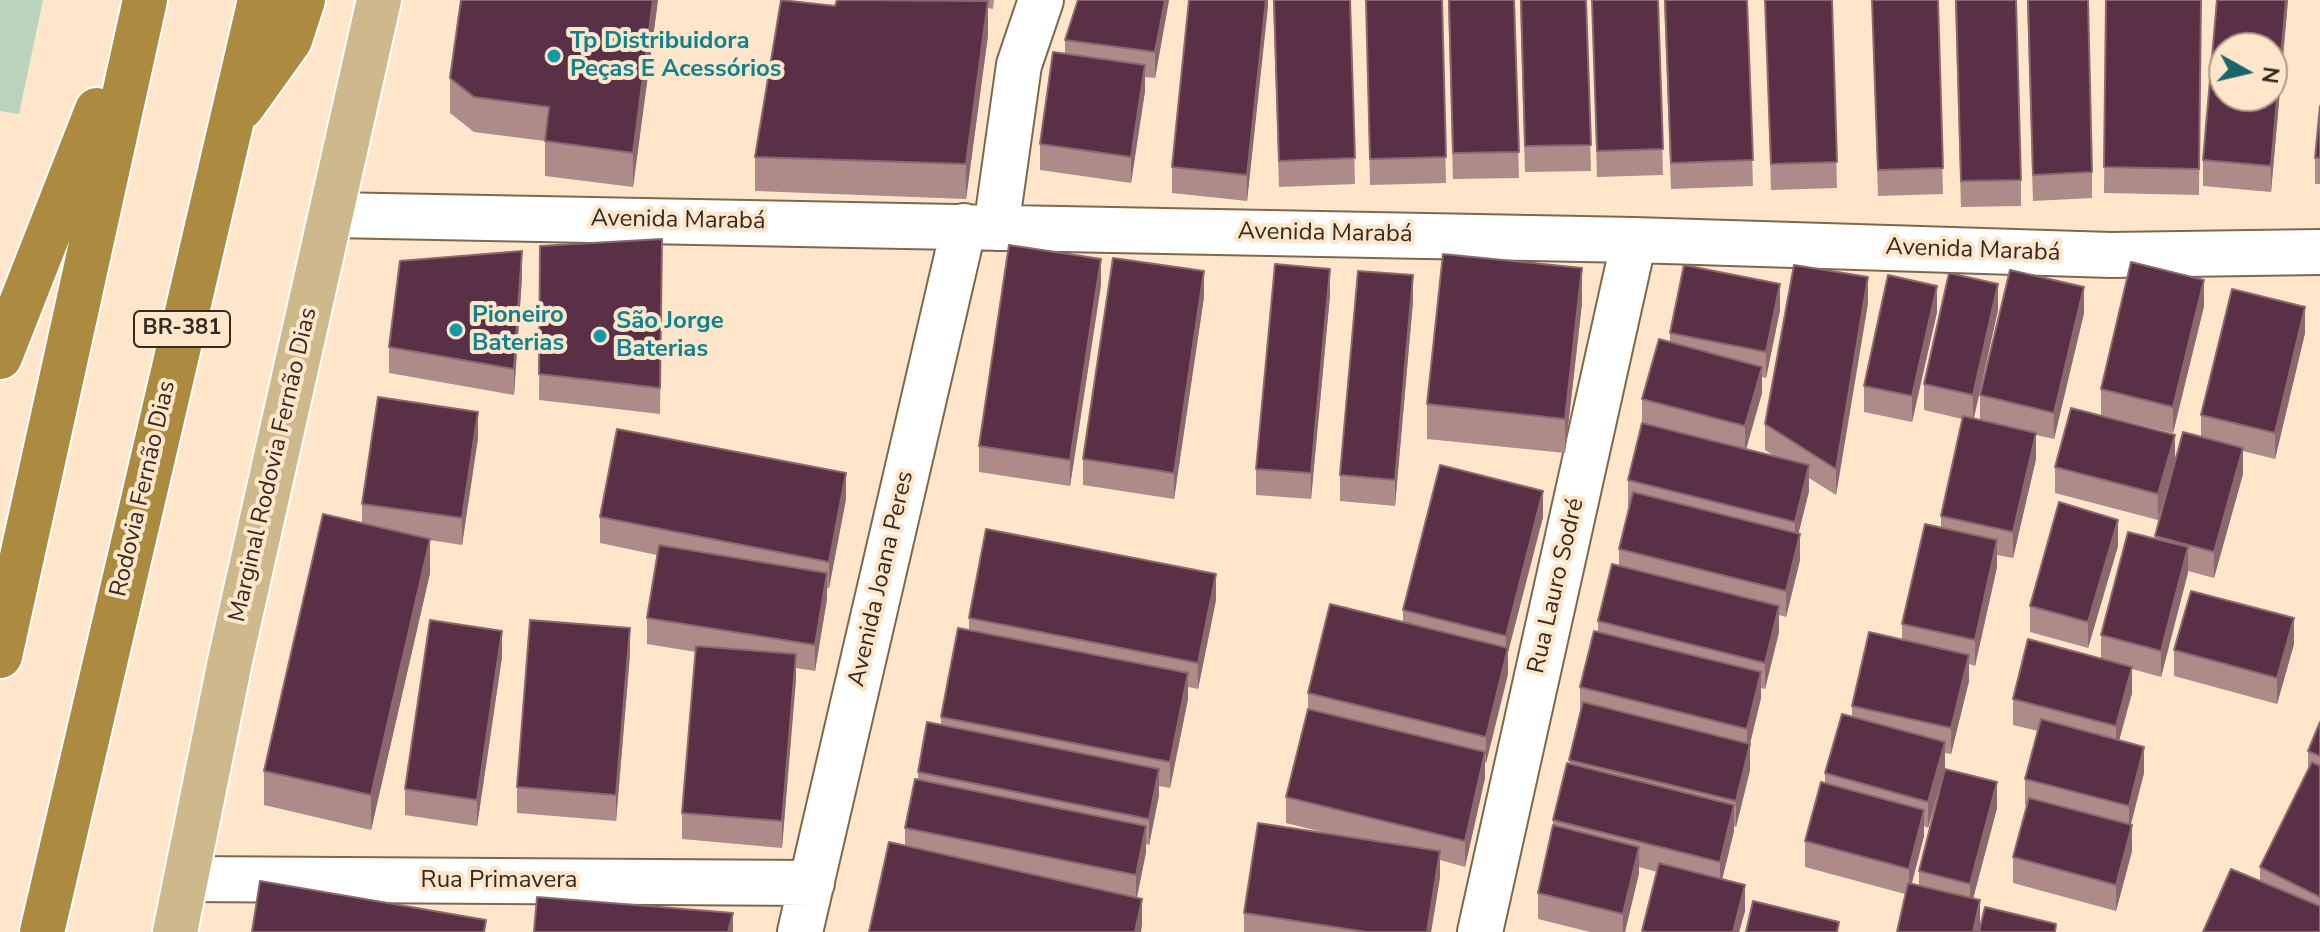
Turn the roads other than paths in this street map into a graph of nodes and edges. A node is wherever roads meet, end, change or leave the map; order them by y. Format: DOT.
graph roads {
  1 [pos="142,0"];
  2 [pos="260,0"];
  3 [pos="303,0"];
  4 [pos="379,0"];
  5 [pos="1041,0"];
  6 [pos="231,122"];
  7 [pos="331,215"];
  8 [pos="980,227"];
  9 [pos="1634,240"];
  10 [pos="2320,252"];
  11 [pos="0,357"];
  12 [pos="0,656"];
  13 [pos="104,659"];
  14 [pos="186,879"];
  15 [pos="812,883"];
  16 [pos="42,932"];
  17 [pos="72,932"];
  18 [pos="175,932"];
  19 [pos="800,932"];
  20 [pos="1480,932"];
  1 -- 11 [label="highway"];
  1 -- 12 [label="highway"];
  2 -- 6 [label="highway, Rodovia Fernão Dias / BR-381"];
  3 -- 6 [label="highway, BR-381"];
  4 -- 7 [label="main road, Marginal Rodovia Fernão Dias"];
  5 -- 8 [label="street, Avenida Joana Peres"];
  6 -- 13 [label="highway, Rodovia Fernão Dias / BR-381"];
  7 -- 8 [label="street, Avenida Marabá"];
  7 -- 14 [label="main road, Marginal Rodovia Fernão Dias"];
  8 -- 9 [label="street, Avenida Marabá"];
  8 -- 15 [label="street, Avenida Joana Peres"];
  9 -- 10 [label="street, Avenida Marabá"];
  9 -- 20 [label="street, Rua Lauro Sodré"];
  13 -- 16 [label="highway, Rodovia Fernão Dias / BR-381"];
  13 -- 17 [label="highway"];
  14 -- 15 [label="street, Rua Primavera"];
  14 -- 18 [label="main road, Marginal Rodovia Fernão Dias"];
  15 -- 19 [label="street, Avenida Joana Peres"];
}
